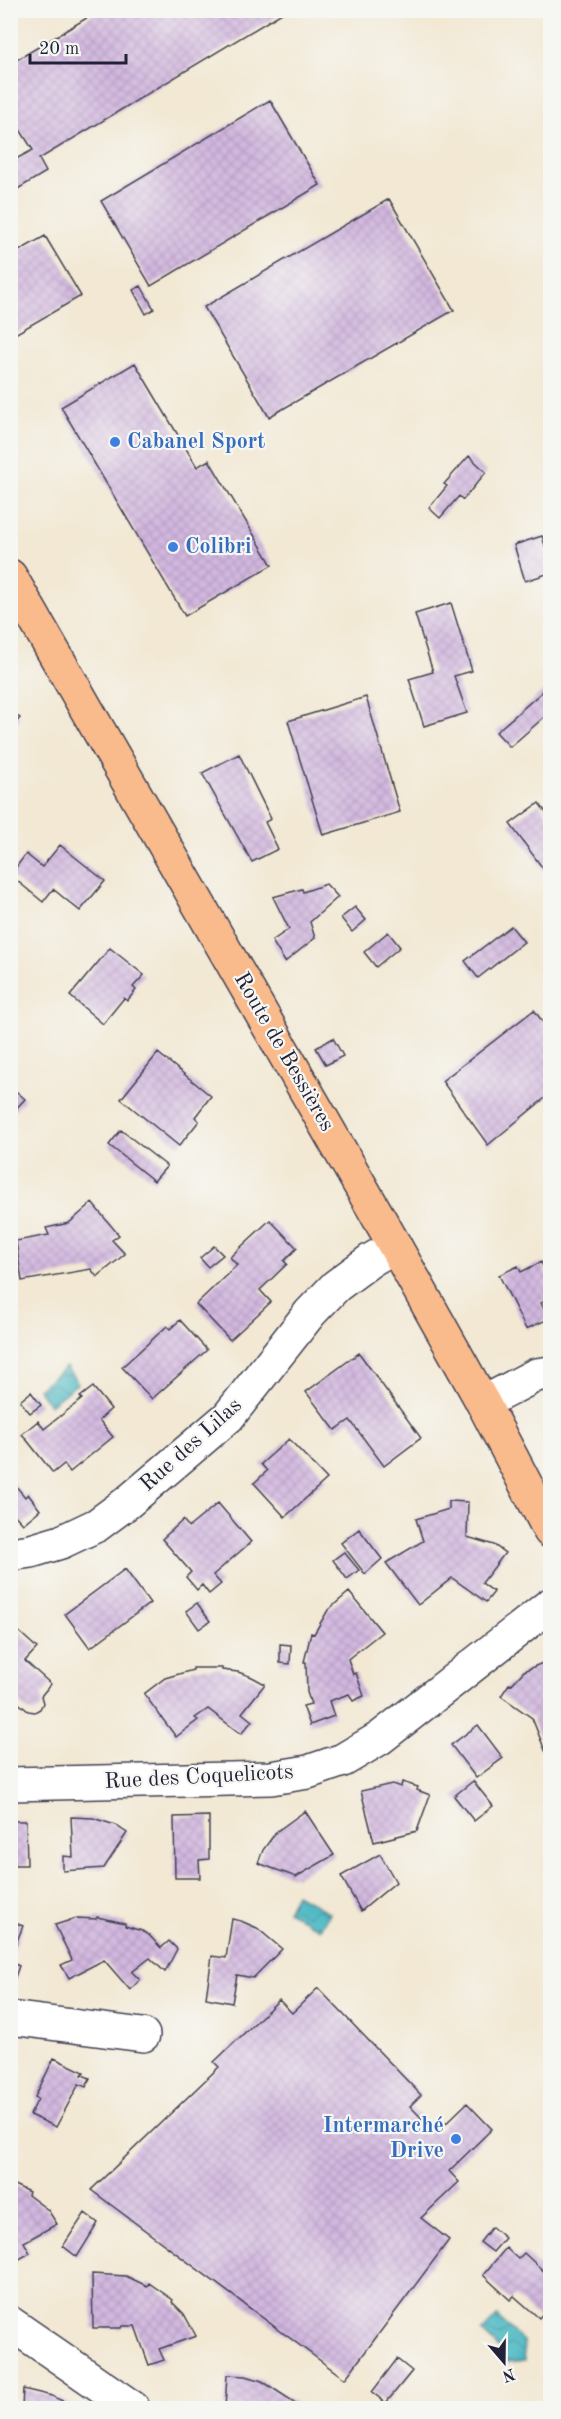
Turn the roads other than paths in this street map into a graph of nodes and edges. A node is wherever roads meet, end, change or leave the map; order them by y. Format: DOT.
graph roads {
  1 [pos="10,576"];
  2 [pos="396,1246"];
  3 [pos="550,1373"];
  4 [pos="483,1403"];
  5 [pos="550,1531"];
  6 [pos="10,1554"];
  7 [pos="550,1605"];
  8 [pos="10,1784"];
  9 [pos="10,2018"];
  10 [pos="143,2035"];
  11 [pos="10,2323"];
  12 [pos="133,2409"];
  1 -- 2 [label="main road, Route de Bessières"];
  2 -- 4 [label="main road, Route de Bessières"];
  2 -- 6 [label="street, Rue des Lilas"];
  3 -- 4 [label="street"];
  4 -- 5 [label="main road, Route de Bessières"];
  7 -- 8 [label="street, Rue des Coquelicots"];
  9 -- 10 [label="street"];
  11 -- 12 [label="street"];
}
